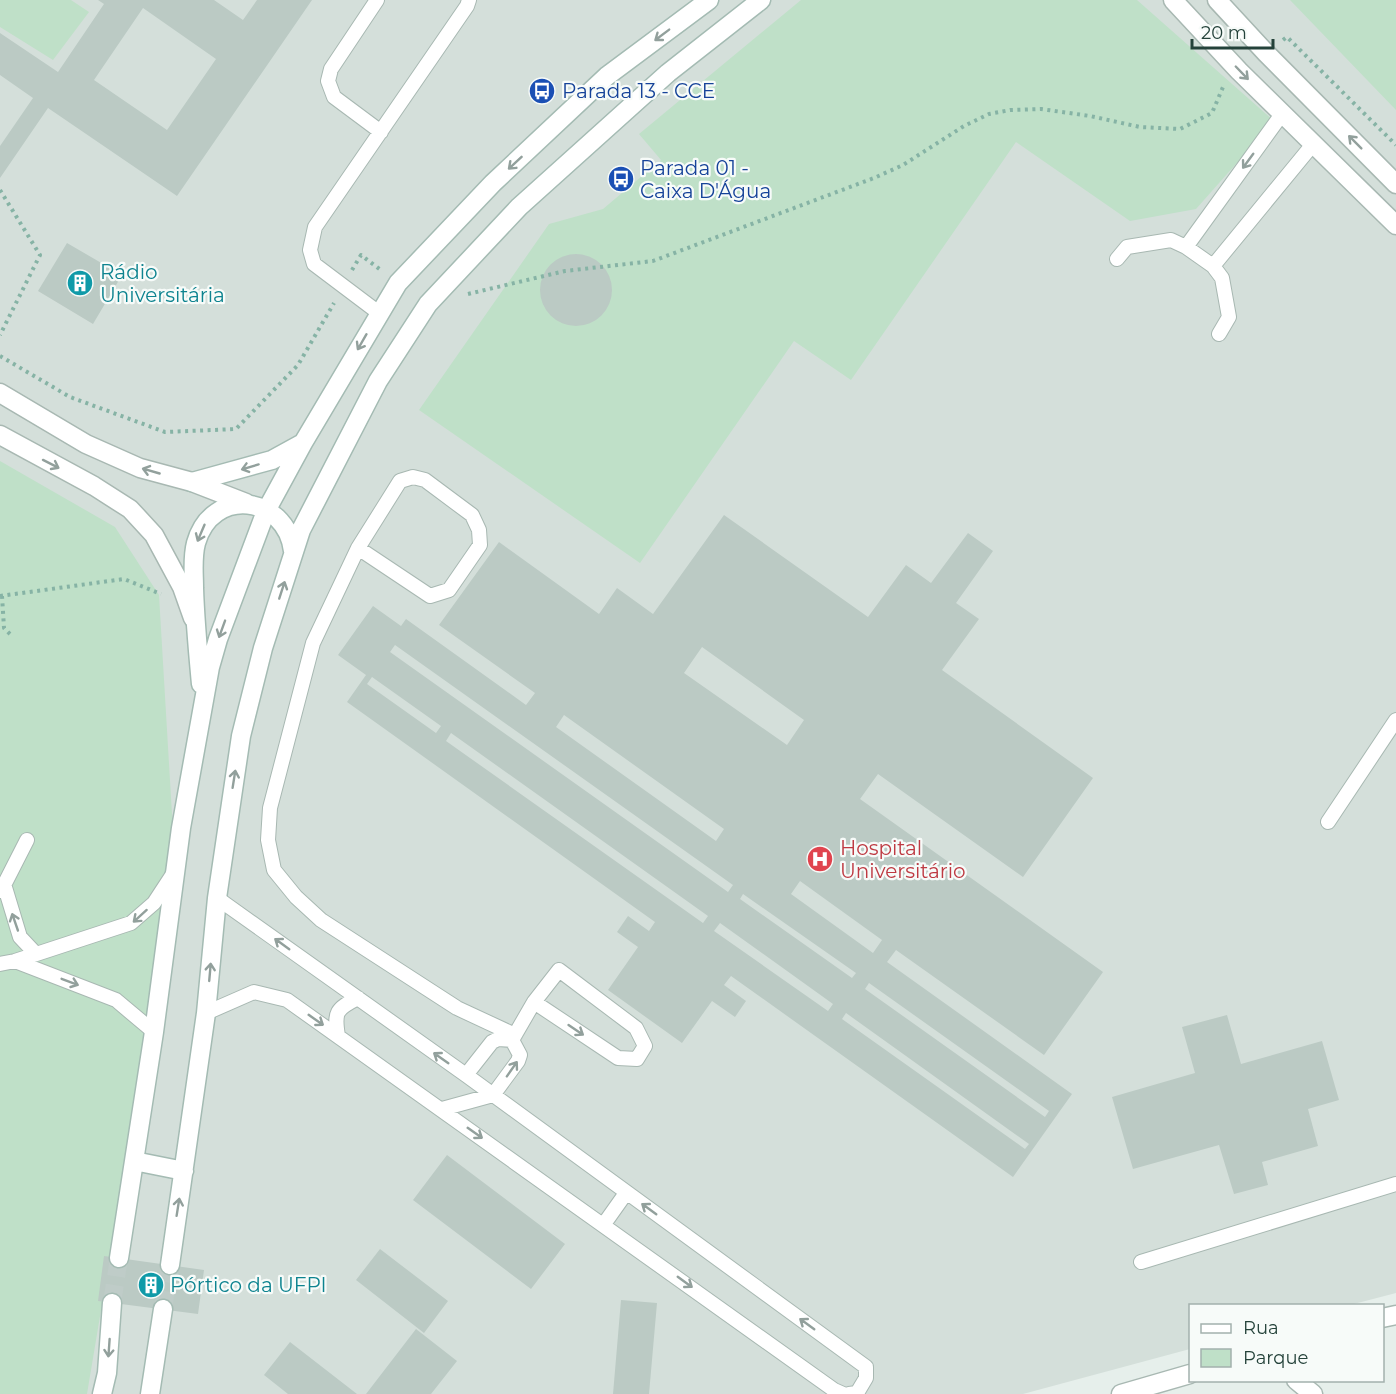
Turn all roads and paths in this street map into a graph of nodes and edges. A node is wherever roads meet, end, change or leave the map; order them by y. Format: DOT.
graph roads {
  1 [pos="377,0"];
  2 [pos="469,0"];
  3 [pos="709,0"];
  4 [pos="761,0"];
  5 [pos="1173,0"];
  6 [pos="1217,0"];
  7 [pos="1226,79"];
  8 [pos="1282,114"];
  9 [pos="381,132"];
  10 [pos="1314,143"];
  11 [pos="1396,184"];
  12 [pos="0,190"];
  13 [pos="1396,225"];
  14 [pos="1186,247"];
  15 [pos="1117,259"];
  16 [pos="1213,266"];
  17 [pos="398,283"];
  18 [pos="343,287"];
  19 [pos="428,304"];
  20 [pos="379,313"];
  21 [pos="1219,334"];
  22 [pos="0,335"];
  23 [pos="0,356"];
  24 [pos="0,393"];
  25 [pos="0,435"];
  26 [pos="303,443"];
  27 [pos="192,482"];
  28 [pos="246,503"];
  29 [pos="266,511"];
  30 [pos="358,548"];
  31 [pos="294,553"];
  32 [pos="182,587"];
  33 [pos="1,596"];
  34 [pos="195,623"];
  35 [pos="13,637"];
  36 [pos="203,706"];
  37 [pos="1396,720"];
  38 [pos="1328,822"];
  39 [pos="27,840"];
  40 [pos="176,870"];
  41 [pos="2,888"];
  42 [pos="217,898"];
  43 [pos="36,954"];
  44 [pos="15,961"];
  45 [pos="0,964"];
  46 [pos="358,998"];
  47 [pos="534,1002"];
  48 [pos="206,1013"];
  49 [pos="154,1032"];
  50 [pos="338,1036"];
  51 [pos="514,1038"];
  52 [pos="466,1076"];
  53 [pos="493,1095"];
  54 [pos="442,1109"];
  55 [pos="134,1161"];
  56 [pos="184,1172"];
  57 [pos="1396,1184"];
  58 [pos="626,1193"];
  59 [pos="604,1224"];
  60 [pos="119,1258"];
  61 [pos="1141,1262"];
  62 [pos="170,1265"];
  63 [pos="112,1303"];
  64 [pos="163,1309"];
  65 [pos="1189,1375"];
  66 [pos="1298,1382"];
  67 [pos="102,1394"];
  68 [pos="150,1394"];
  69 [pos="843,1394"];
  70 [pos="849,1394"];
  71 [pos="1121,1394"];
  72 [pos="1313,1394"];
  1 -- 9 [label="lane"];
  2 -- 9 [label="lane"];
  3 -- 17 [label="main road, one-way"];
  4 -- 19 [label="main road"];
  5 -- 8 [label="main road, one-way"];
  11 -- 6 [label="main road, one-way"];
  7 -- 19 [label="path"];
  8 -- 10 [label="main road"];
  8 -- 14 [label="lane, one-way"];
  9 -- 18 [label="lane"];
  10 -- 13 [label="main road"];
  10 -- 16 [label="lane"];
  12 -- 22 [label="path"];
  14 -- 15 [label="lane"];
  14 -- 16 [label="lane"];
  16 -- 21 [label="lane"];
  17 -- 18 [label="path"];
  17 -- 20 [label="main road"];
  18 -- 20 [label="lane"];
  18 -- 23 [label="path"];
  19 -- 31 [label="main road"];
  20 -- 26 [label="main road, one-way"];
  27 -- 24 [label="main road, one-way"];
  25 -- 32 [label="main road, one-way"];
  26 -- 27 [label="main road, one-way"];
  26 -- 29 [label="main road"];
  27 -- 28 [label="main road"];
  28 -- 29 [label="main road"];
  28 -- 34 [label="main road, one-way"];
  29 -- 31 [label="main road"];
  29 -- 36 [label="main road, one-way"];
  30 -- 30 [label="lane"];
  30 -- 51 [label="lane"];
  42 -- 31 [label="main road, one-way"];
  32 -- 33 [label="path"];
  32 -- 34 [label="main road"];
  33 -- 35 [label="path"];
  34 -- 36 [label="main road"];
  36 -- 40 [label="main road"];
  37 -- 38 [label="lane"];
  39 -- 41 [label="lane"];
  40 -- 43 [label="lane, one-way"];
  40 -- 49 [label="main road"];
  43 -- 41 [label="lane, one-way"];
  46 -- 42 [label="lane, one-way"];
  48 -- 42 [label="main road, one-way"];
  43 -- 44 [label="lane"];
  44 -- 45 [label="lane"];
  44 -- 49 [label="lane, one-way"];
  46 -- 50 [label="lane"];
  52 -- 46 [label="lane, one-way"];
  47 -- 47 [label="lane, one-way"];
  47 -- 51 [label="lane"];
  48 -- 50 [label="lane, one-way"];
  48 -- 56 [label="main road"];
  49 -- 55 [label="main road"];
  50 -- 54 [label="lane"];
  51 -- 52 [label="lane"];
  53 -- 51 [label="lane, one-way"];
  52 -- 53 [label="lane"];
  53 -- 54 [label="lane"];
  53 -- 58 [label="lane"];
  54 -- 59 [label="lane, one-way"];
  55 -- 56 [label="main road"];
  55 -- 60 [label="main road"];
  62 -- 56 [label="main road, one-way"];
  57 -- 61 [label="lane"];
  58 -- 59 [label="lane"];
  70 -- 58 [label="lane, one-way"];
  59 -- 69 [label="lane, one-way"];
  63 -- 67 [label="main road, one-way"];
  64 -- 68 [label="main road"];
  65 -- 71 [label="main road"];
  66 -- 72 [label="main road"];
}
